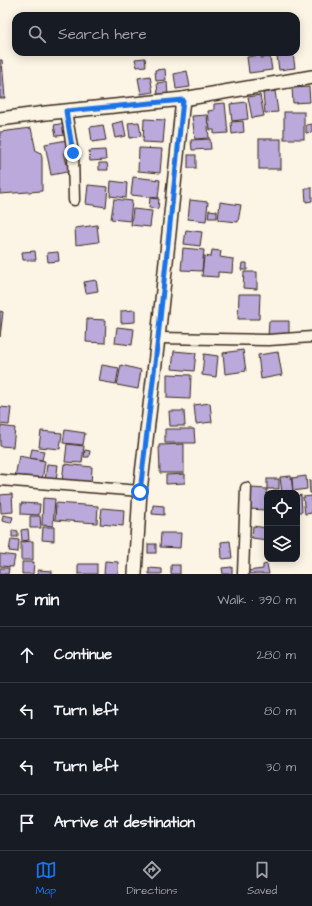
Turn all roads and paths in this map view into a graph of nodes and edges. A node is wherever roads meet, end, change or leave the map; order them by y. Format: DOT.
graph roads {
  1 [pos="312,78"];
  2 [pos="183,100"];
  3 [pos="66,111"];
  4 [pos="0,119"];
  5 [pos="74,200"];
  6 [pos="312,337"];
  7 [pos="158,338"];
  8 [pos="0,480"];
  9 [pos="246,488"];
  10 [pos="140,492"];
  11 [pos="135,574"];
  12 [pos="242,574"];
  1 -- 2 [label="street"];
  2 -- 3 [label="street"];
  2 -- 7 [label="street"];
  3 -- 4 [label="street"];
  3 -- 5 [label="street"];
  6 -- 7 [label="street"];
  7 -- 10 [label="street"];
  8 -- 10 [label="street"];
  9 -- 12 [label="street"];
  10 -- 11 [label="street"];
}
